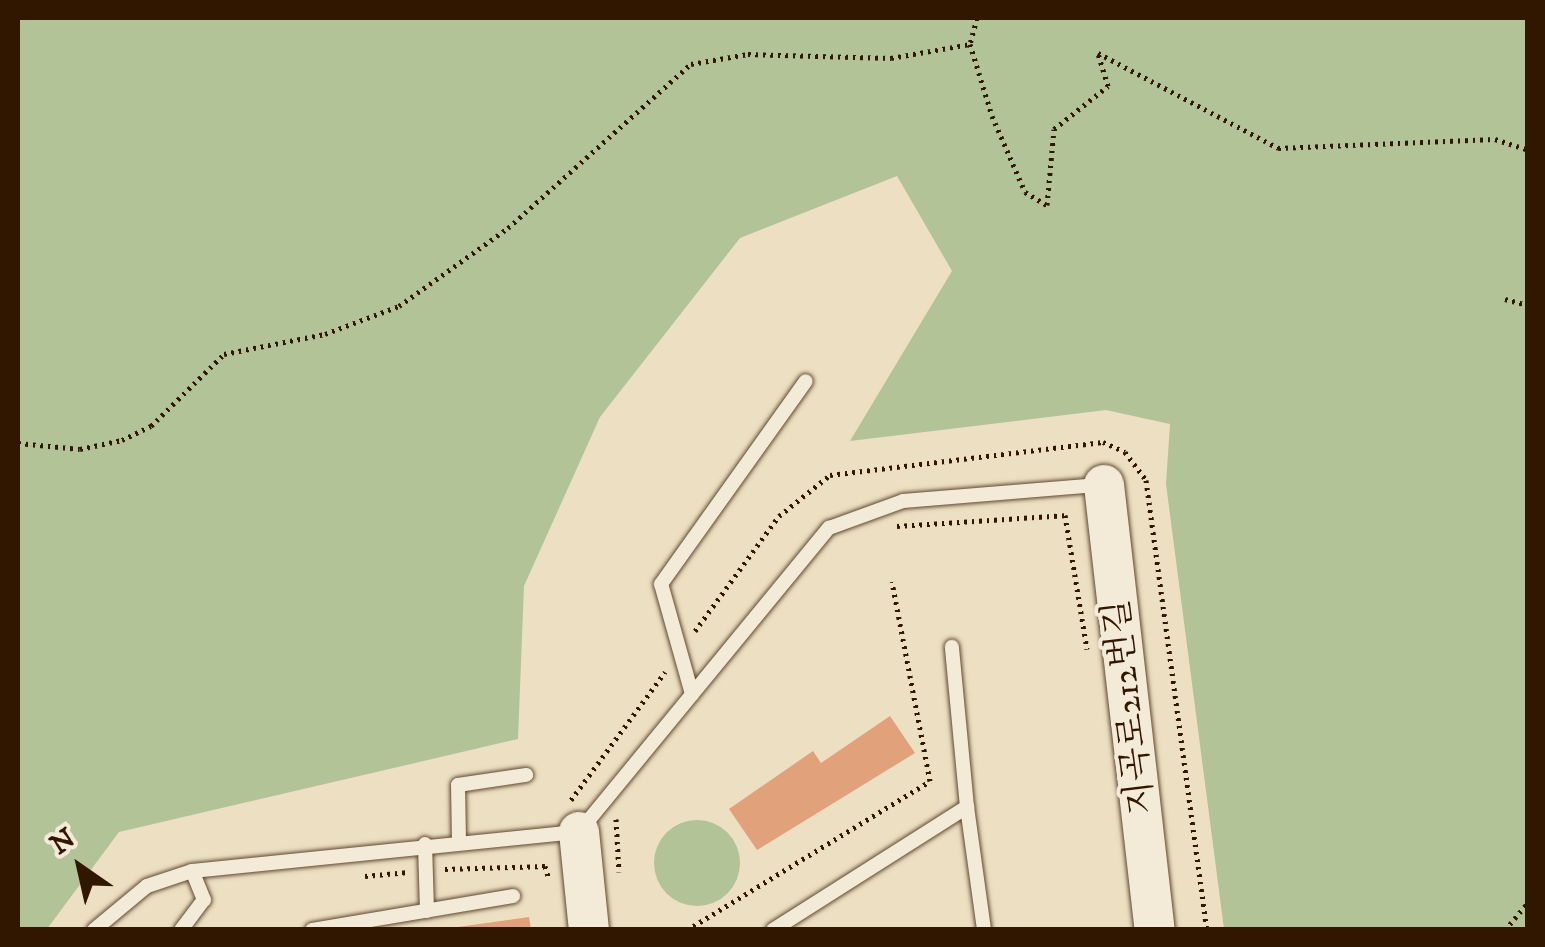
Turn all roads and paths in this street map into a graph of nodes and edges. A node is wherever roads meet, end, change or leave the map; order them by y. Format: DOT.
graph roads {
  1 [pos="977,18"];
  2 [pos="970,44"];
  3 [pos="1528,150"];
  4 [pos="1505,299"];
  5 [pos="1528,305"];
  6 [pos="806,381"];
  7 [pos="18,443"];
  8 [pos="1104,485"];
  9 [pos="888,526"];
  10 [pos="1071,544"];
  11 [pos="892,582"];
  12 [pos="952,647"];
  13 [pos="680,651"];
  14 [pos="692,694"];
  15 [pos="526,775"];
  16 [pos="968,807"];
  17 [pos="570,822"];
  18 [pos="459,841"];
  19 [pos="424,844"];
  20 [pos="192,871"];
  21 [pos="426,871"];
  22 [pos="350,877"];
  23 [pos="552,889"];
  24 [pos="513,896"];
  25 [pos="1528,903"];
  26 [pos="428,911"];
  27 [pos="94,930"];
  28 [pos="181,930"];
  29 [pos="312,930"];
  30 [pos="589,930"];
  31 [pos="687,930"];
  32 [pos="773,930"];
  33 [pos="984,930"];
  34 [pos="1155,930"];
  35 [pos="1206,930"];
  36 [pos="1505,930"];
  1 -- 2 [label="path"];
  2 -- 3 [label="path"];
  2 -- 7 [label="path"];
  4 -- 5 [label="path"];
  6 -- 13 [label="lane"];
  8 -- 14 [label="lane"];
  8 -- 34 [label="street, 지곡로212번길"];
  9 -- 10 [label="path"];
  11 -- 31 [label="path"];
  12 -- 16 [label="lane"];
  13 -- 14 [label="lane"];
  13 -- 17 [label="path"];
  13 -- 35 [label="path"];
  14 -- 17 [label="lane"];
  15 -- 18 [label="lane"];
  16 -- 32 [label="lane"];
  16 -- 33 [label="lane"];
  17 -- 18 [label="lane"];
  17 -- 30 [label="street"];
  18 -- 19 [label="lane"];
  19 -- 20 [label="lane"];
  19 -- 21 [label="lane"];
  20 -- 27 [label="lane"];
  20 -- 28 [label="lane"];
  21 -- 22 [label="path"];
  21 -- 23 [label="path"];
  21 -- 26 [label="lane"];
  24 -- 26 [label="lane"];
  25 -- 36 [label="path"];
  26 -- 29 [label="lane"];
}
